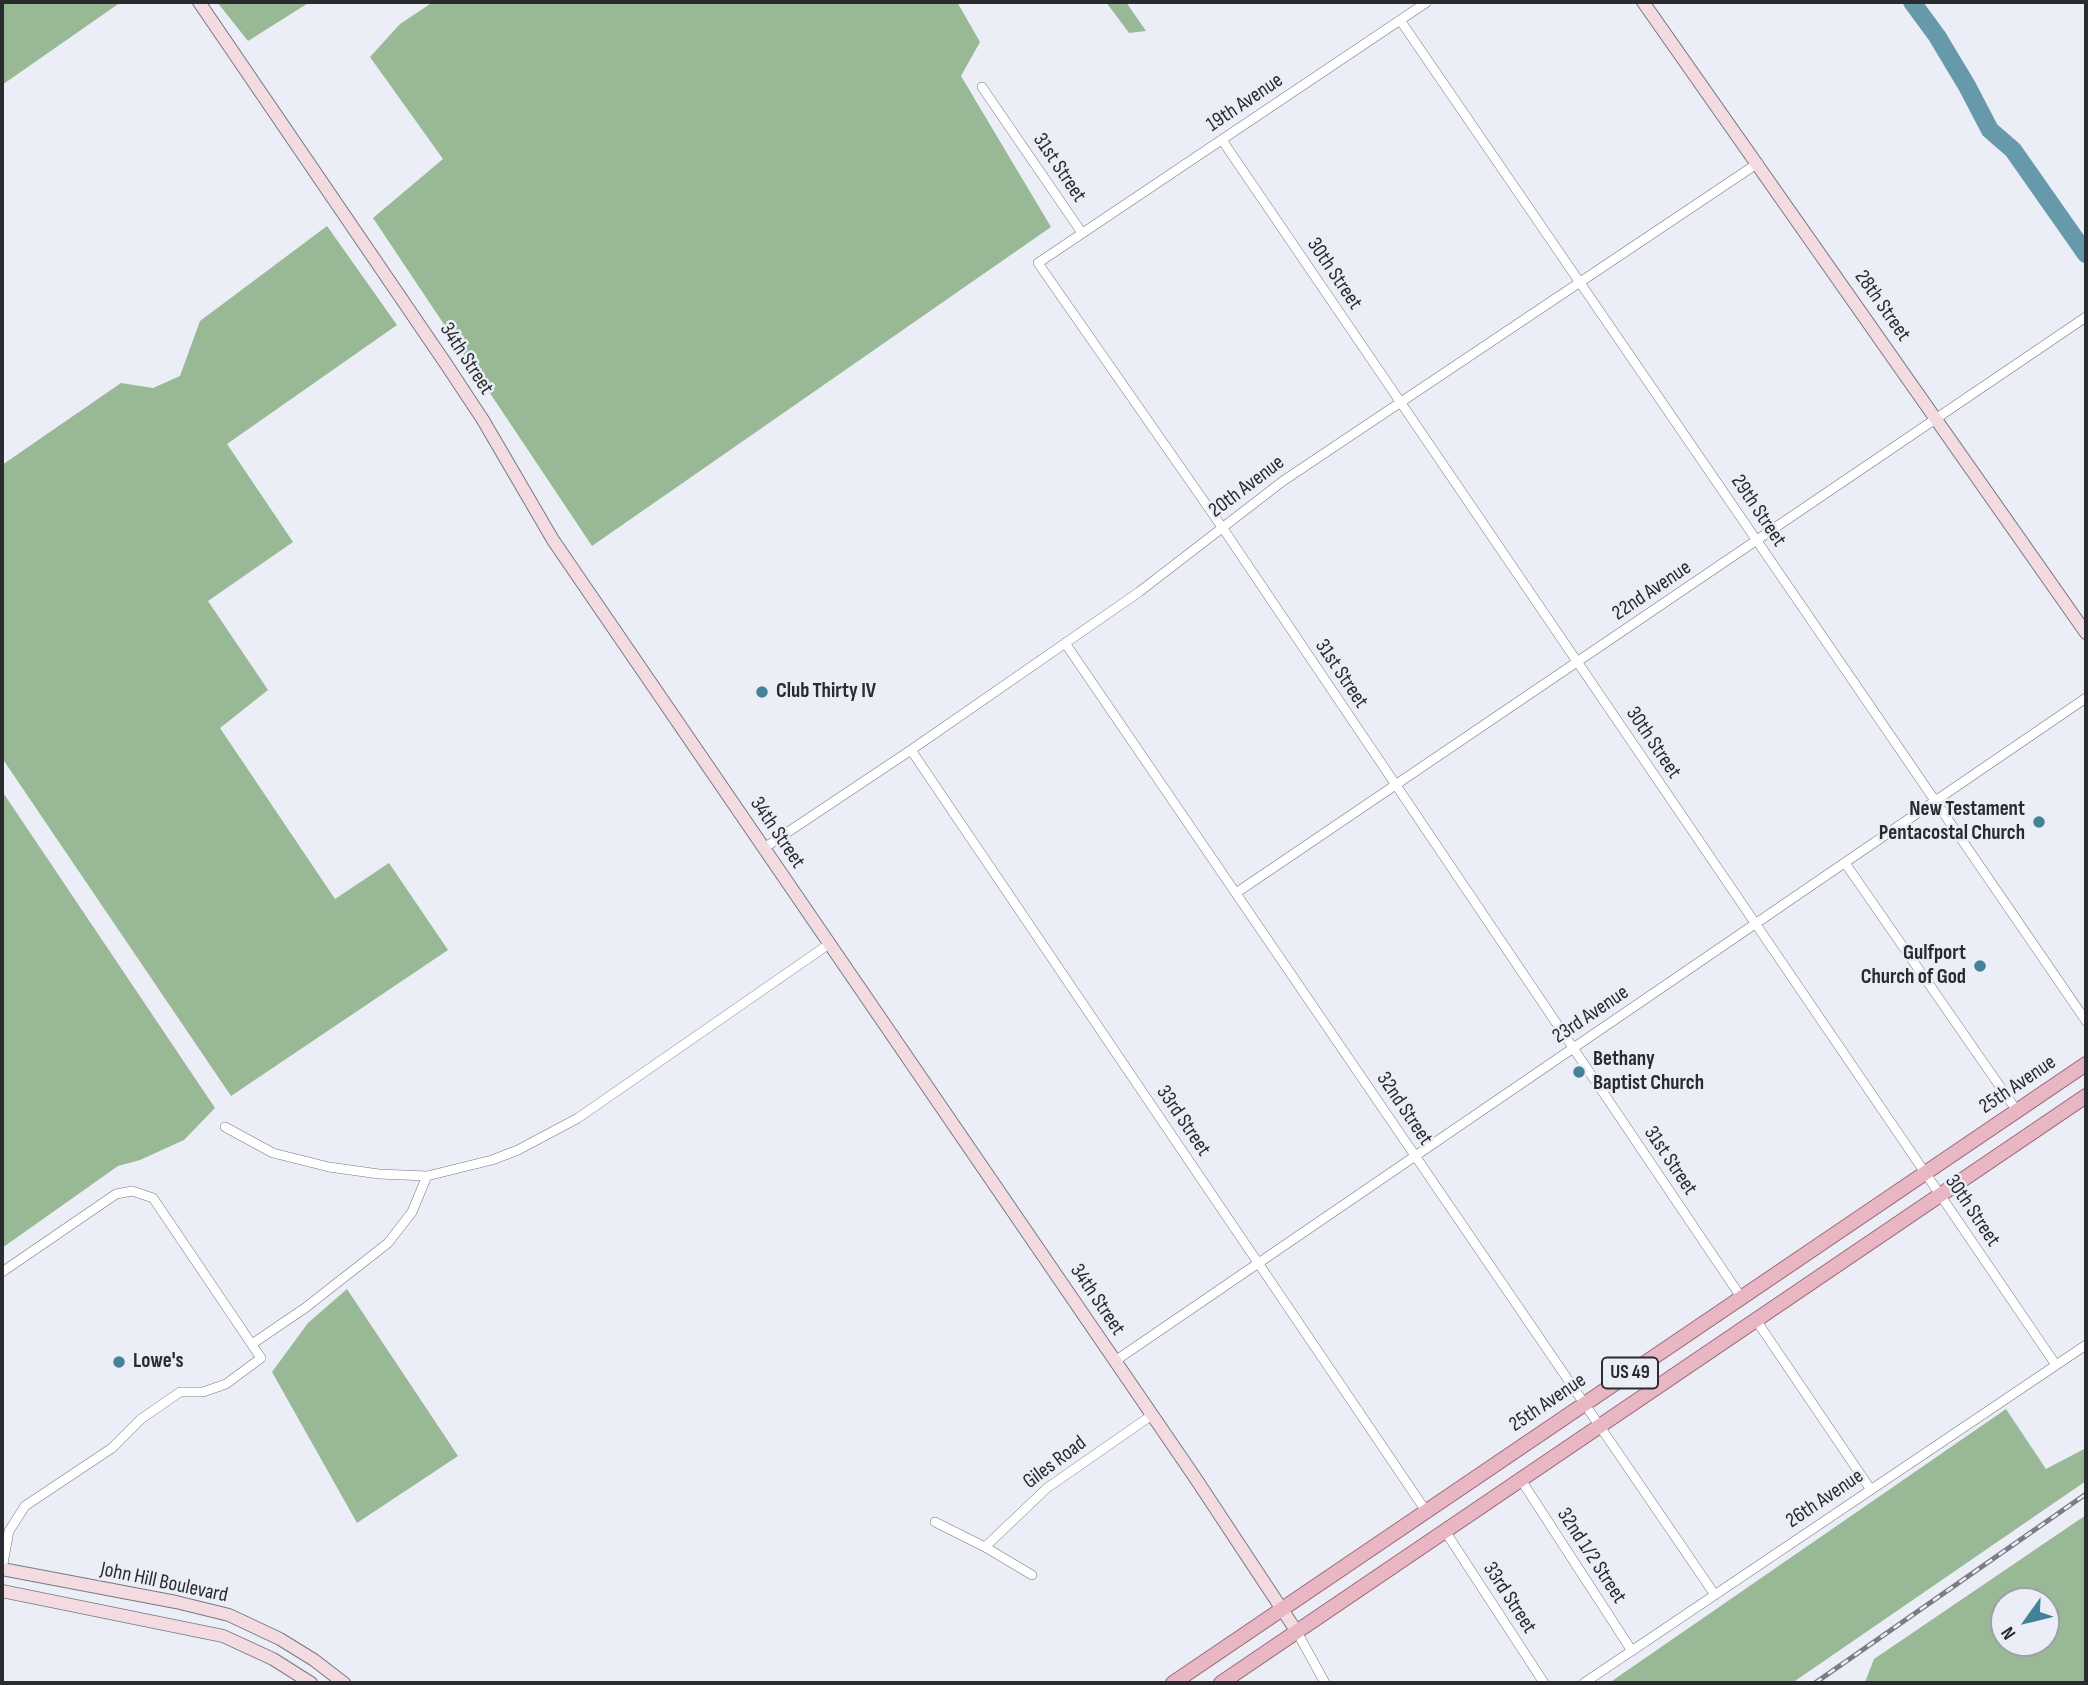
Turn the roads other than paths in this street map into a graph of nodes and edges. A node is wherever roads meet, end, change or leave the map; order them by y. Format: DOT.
graph roads {
  1 [pos="199,2"];
  2 [pos="1427,2"];
  3 [pos="1643,2"];
  4 [pos="1400,20"];
  5 [pos="982,87"];
  6 [pos="1222,140"];
  7 [pos="1758,163"];
  8 [pos="1082,233"];
  9 [pos="1580,282"];
  10 [pos="2086,317"];
  11 [pos="1399,402"];
  12 [pos="1937,418"];
  13 [pos="1222,527"];
  14 [pos="1757,541"];
  15 [pos="2086,633"];
  16 [pos="1065,643"];
  17 [pos="1577,663"];
  18 [pos="2086,698"];
  19 [pos="911,750"];
  20 [pos="1395,786"];
  21 [pos="1936,801"];
  22 [pos="764,848"];
  23 [pos="1845,863"];
  24 [pos="1236,893"];
  25 [pos="1755,924"];
  26 [pos="829,944"];
  27 [pos="2086,1021"];
  28 [pos="1573,1049"];
  29 [pos="2086,1064"];
  30 [pos="2086,1096"];
  31 [pos="2017,1111"];
  32 [pos="225,1127"];
  33 [pos="1415,1156"];
  34 [pos="1925,1174"];
  35 [pos="427,1176"];
  36 [pos="1940,1196"];
  37 [pos="1258,1263"];
  38 [pos="2,1272"];
  39 [pos="1741,1297"];
  40 [pos="1756,1320"];
  41 [pos="252,1344"];
  42 [pos="2086,1345"];
  43 [pos="1115,1361"];
  44 [pos="2056,1365"];
  45 [pos="1584,1404"];
  46 [pos="1152,1415"];
  47 [pos="1600,1426"];
  48 [pos="1521,1480"];
  49 [pos="1871,1490"];
  50 [pos="1426,1511"];
  51 [pos="935,1522"];
  52 [pos="1445,1531"];
  53 [pos="985,1547"];
  54 [pos="2,1569"];
  55 [pos="1032,1575"];
  56 [pos="2,1591"];
  57 [pos="1714,1595"];
  58 [pos="1282,1610"];
  59 [pos="1297,1632"];
  60 [pos="1632,1651"];
  61 [pos="311,1683"];
  62 [pos="344,1683"];
  63 [pos="1174,1683"];
  64 [pos="1221,1683"];
  65 [pos="1325,1683"];
  66 [pos="1544,1683"];
  67 [pos="1584,1683"];
  1 -- 22 [label="street, 34th Street"];
  2 -- 4 [label="street, 19th Avenue"];
  3 -- 7 [label="street, 28th Street"];
  4 -- 6 [label="street, 19th Avenue"];
  4 -- 9 [label="street, 29th Street"];
  5 -- 8 [label="street, 31st Street"];
  6 -- 8 [label="street, 19th Avenue"];
  6 -- 11 [label="street, 30th Street"];
  7 -- 9 [label="street, 20th Avenue"];
  7 -- 12 [label="street, 28th Street"];
  8 -- 13 [label="street, 31st Street"];
  9 -- 11 [label="street, 20th Avenue"];
  9 -- 14 [label="street, 29th Street"];
  10 -- 12 [label="street, 22nd Avenue"];
  11 -- 13 [label="street, 20th Avenue"];
  11 -- 17 [label="street, 30th Street"];
  12 -- 14 [label="street, 22nd Avenue"];
  12 -- 15 [label="street, 28th Street"];
  13 -- 16 [label="street, 20th Avenue"];
  13 -- 20 [label="street, 31st Street"];
  14 -- 17 [label="street, 22nd Avenue"];
  14 -- 21 [label="street, 29th Street"];
  16 -- 19 [label="street, 20th Avenue"];
  16 -- 24 [label="street, 32nd Street"];
  17 -- 20 [label="street, 22nd Avenue"];
  17 -- 25 [label="street, 30th Street"];
  18 -- 21 [label="street, 23rd Avenue"];
  19 -- 22 [label="street, 20th Avenue"];
  19 -- 37 [label="street, 33rd Street"];
  20 -- 24 [label="street, 22nd Avenue"];
  20 -- 28 [label="street, 31st Street"];
  21 -- 23 [label="street, 23rd Avenue"];
  21 -- 27 [label="street, 29th Street"];
  22 -- 26 [label="street, 34th Street"];
  23 -- 25 [label="street, 23rd Avenue"];
  23 -- 31 [label="street"];
  24 -- 33 [label="street, 32nd Street"];
  25 -- 28 [label="street, 23rd Avenue"];
  25 -- 34 [label="street, 30th Street"];
  26 -- 35 [label="street"];
  26 -- 43 [label="street, 34th Street"];
  28 -- 33 [label="street, 23rd Avenue"];
  28 -- 39 [label="street, 31st Street"];
  29 -- 31 [label="main road, 25th Avenue / US 49"];
  30 -- 36 [label="main road, US 49"];
  31 -- 34 [label="main road, 25th Avenue / US 49"];
  32 -- 35 [label="street"];
  33 -- 37 [label="street, 23rd Avenue"];
  33 -- 45 [label="street, 32nd Street"];
  34 -- 36 [label="street, 30th Street"];
  34 -- 39 [label="main road, 25th Avenue / US 49"];
  35 -- 41 [label="street"];
  36 -- 40 [label="main road, US 49"];
  36 -- 44 [label="street, 30th Street"];
  37 -- 43 [label="street, 23rd Avenue"];
  37 -- 50 [label="street, 33rd Street"];
  38 -- 41 [label="street"];
  39 -- 45 [label="main road, 25th Avenue / US 49"];
  40 -- 47 [label="main road, US 49"];
  40 -- 49 [label="street"];
  41 -- 54 [label="street"];
  42 -- 44 [label="street, 26th Avenue"];
  43 -- 46 [label="street, 34th Street"];
  44 -- 49 [label="street, 26th Avenue"];
  45 -- 47 [label="street, 32nd Street"];
  45 -- 50 [label="main road, 25th Avenue / US 49"];
  46 -- 53 [label="street, Giles Road"];
  46 -- 58 [label="street, 34th Street"];
  47 -- 48 [label="main road, US 49"];
  47 -- 57 [label="street, 32nd Street"];
  48 -- 52 [label="main road, US 49"];
  48 -- 60 [label="street, 32nd 1/2 Street"];
  49 -- 57 [label="street, 26th Avenue"];
  50 -- 58 [label="main road, 25th Avenue / US 49"];
  51 -- 53 [label="street"];
  52 -- 59 [label="main road, US 49"];
  52 -- 66 [label="street, 33rd Street"];
  53 -- 55 [label="street"];
  54 -- 62 [label="street, John Hill Boulevard"];
  56 -- 61 [label="street, John Hill Boulevard"];
  57 -- 60 [label="street, 26th Avenue"];
  58 -- 59 [label="street, 34th Street"];
  58 -- 63 [label="main road, 25th Avenue / US 49"];
  59 -- 64 [label="main road, US 49"];
  59 -- 65 [label="street, 34th Street"];
  60 -- 67 [label="street, 26th Avenue"];
}
